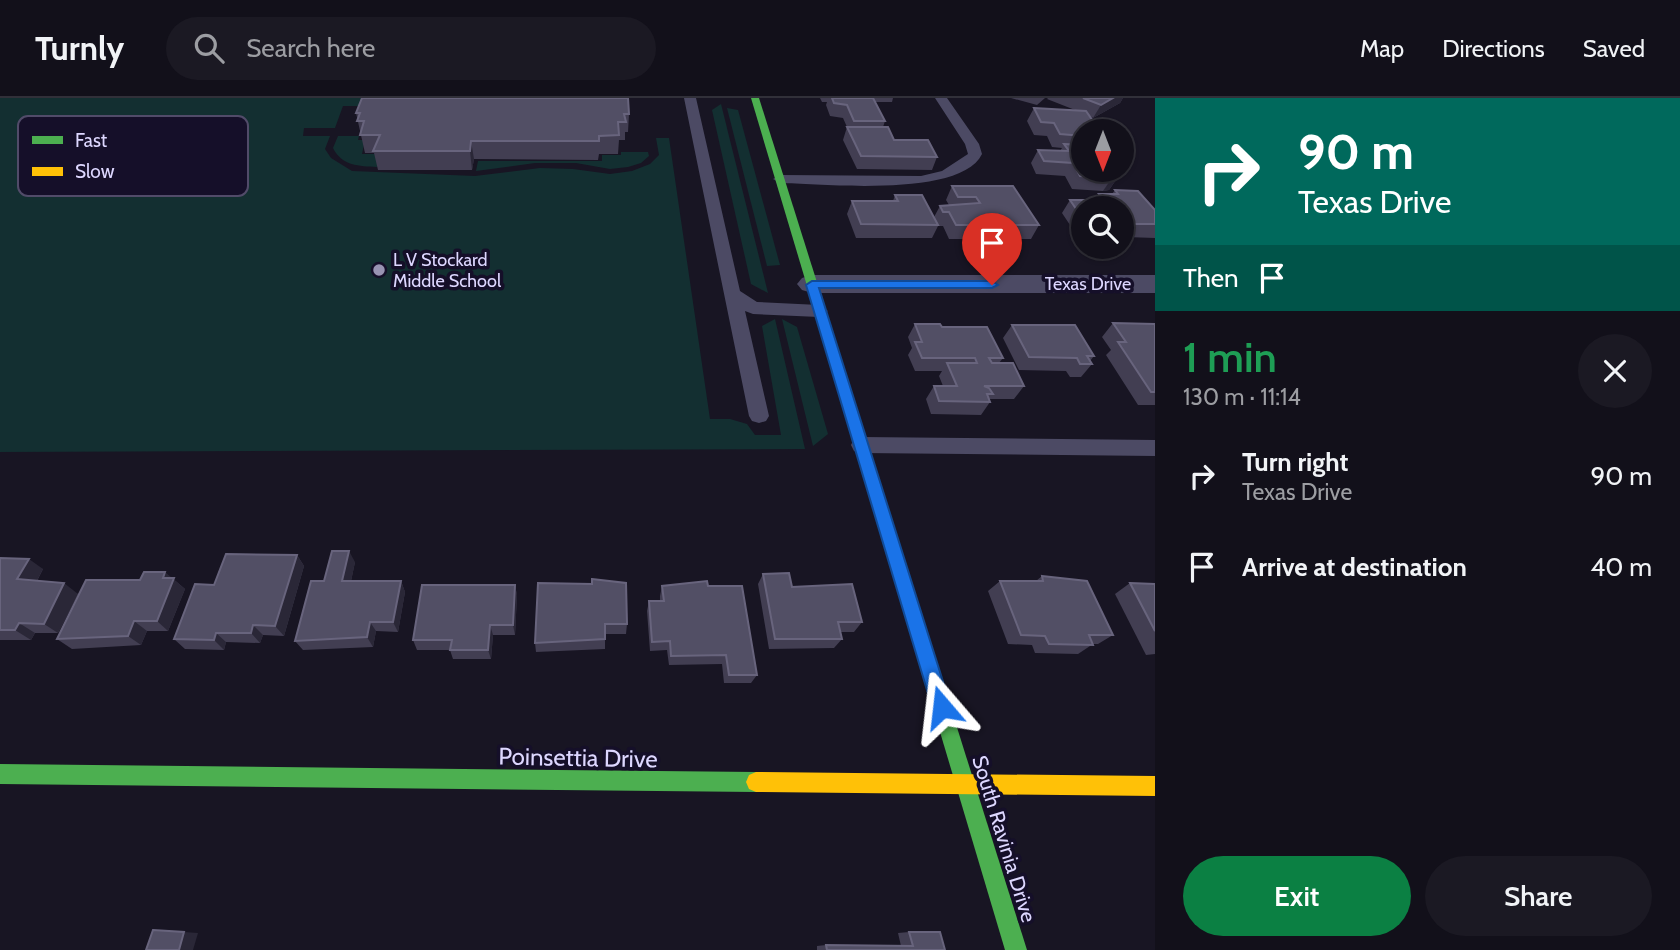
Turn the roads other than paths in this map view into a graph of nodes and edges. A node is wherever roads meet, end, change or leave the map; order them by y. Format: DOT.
graph roads {
  1 [pos="690,98"];
  2 [pos="755,98"];
  3 [pos="941,98"];
  4 [pos="780,179"];
  5 [pos="1155,285"];
  6 [pos="732,294"];
  7 [pos="816,298"];
  8 [pos="759,416"];
  9 [pos="862,445"];
  10 [pos="1155,448"];
  11 [pos="0,774"];
  12 [pos="966,785"];
  13 [pos="1155,786"];
  14 [pos="1016,950"];
  1 -- 6 [label="lane"];
  2 -- 4 [label="street, South Ravinia Drive"];
  3 -- 4 [label="lane"];
  4 -- 7 [label="street, South Ravinia Drive"];
  5 -- 7 [label="street, Texas Drive"];
  6 -- 7 [label="lane"];
  6 -- 8 [label="lane"];
  7 -- 9 [label="street, South Ravinia Drive"];
  9 -- 10 [label="lane"];
  9 -- 12 [label="street, South Ravinia Drive"];
  11 -- 12 [label="street, Poinsettia Drive"];
  12 -- 13 [label="street, Poinsettia Drive"];
  12 -- 14 [label="street, South Ravinia Drive"];
}
